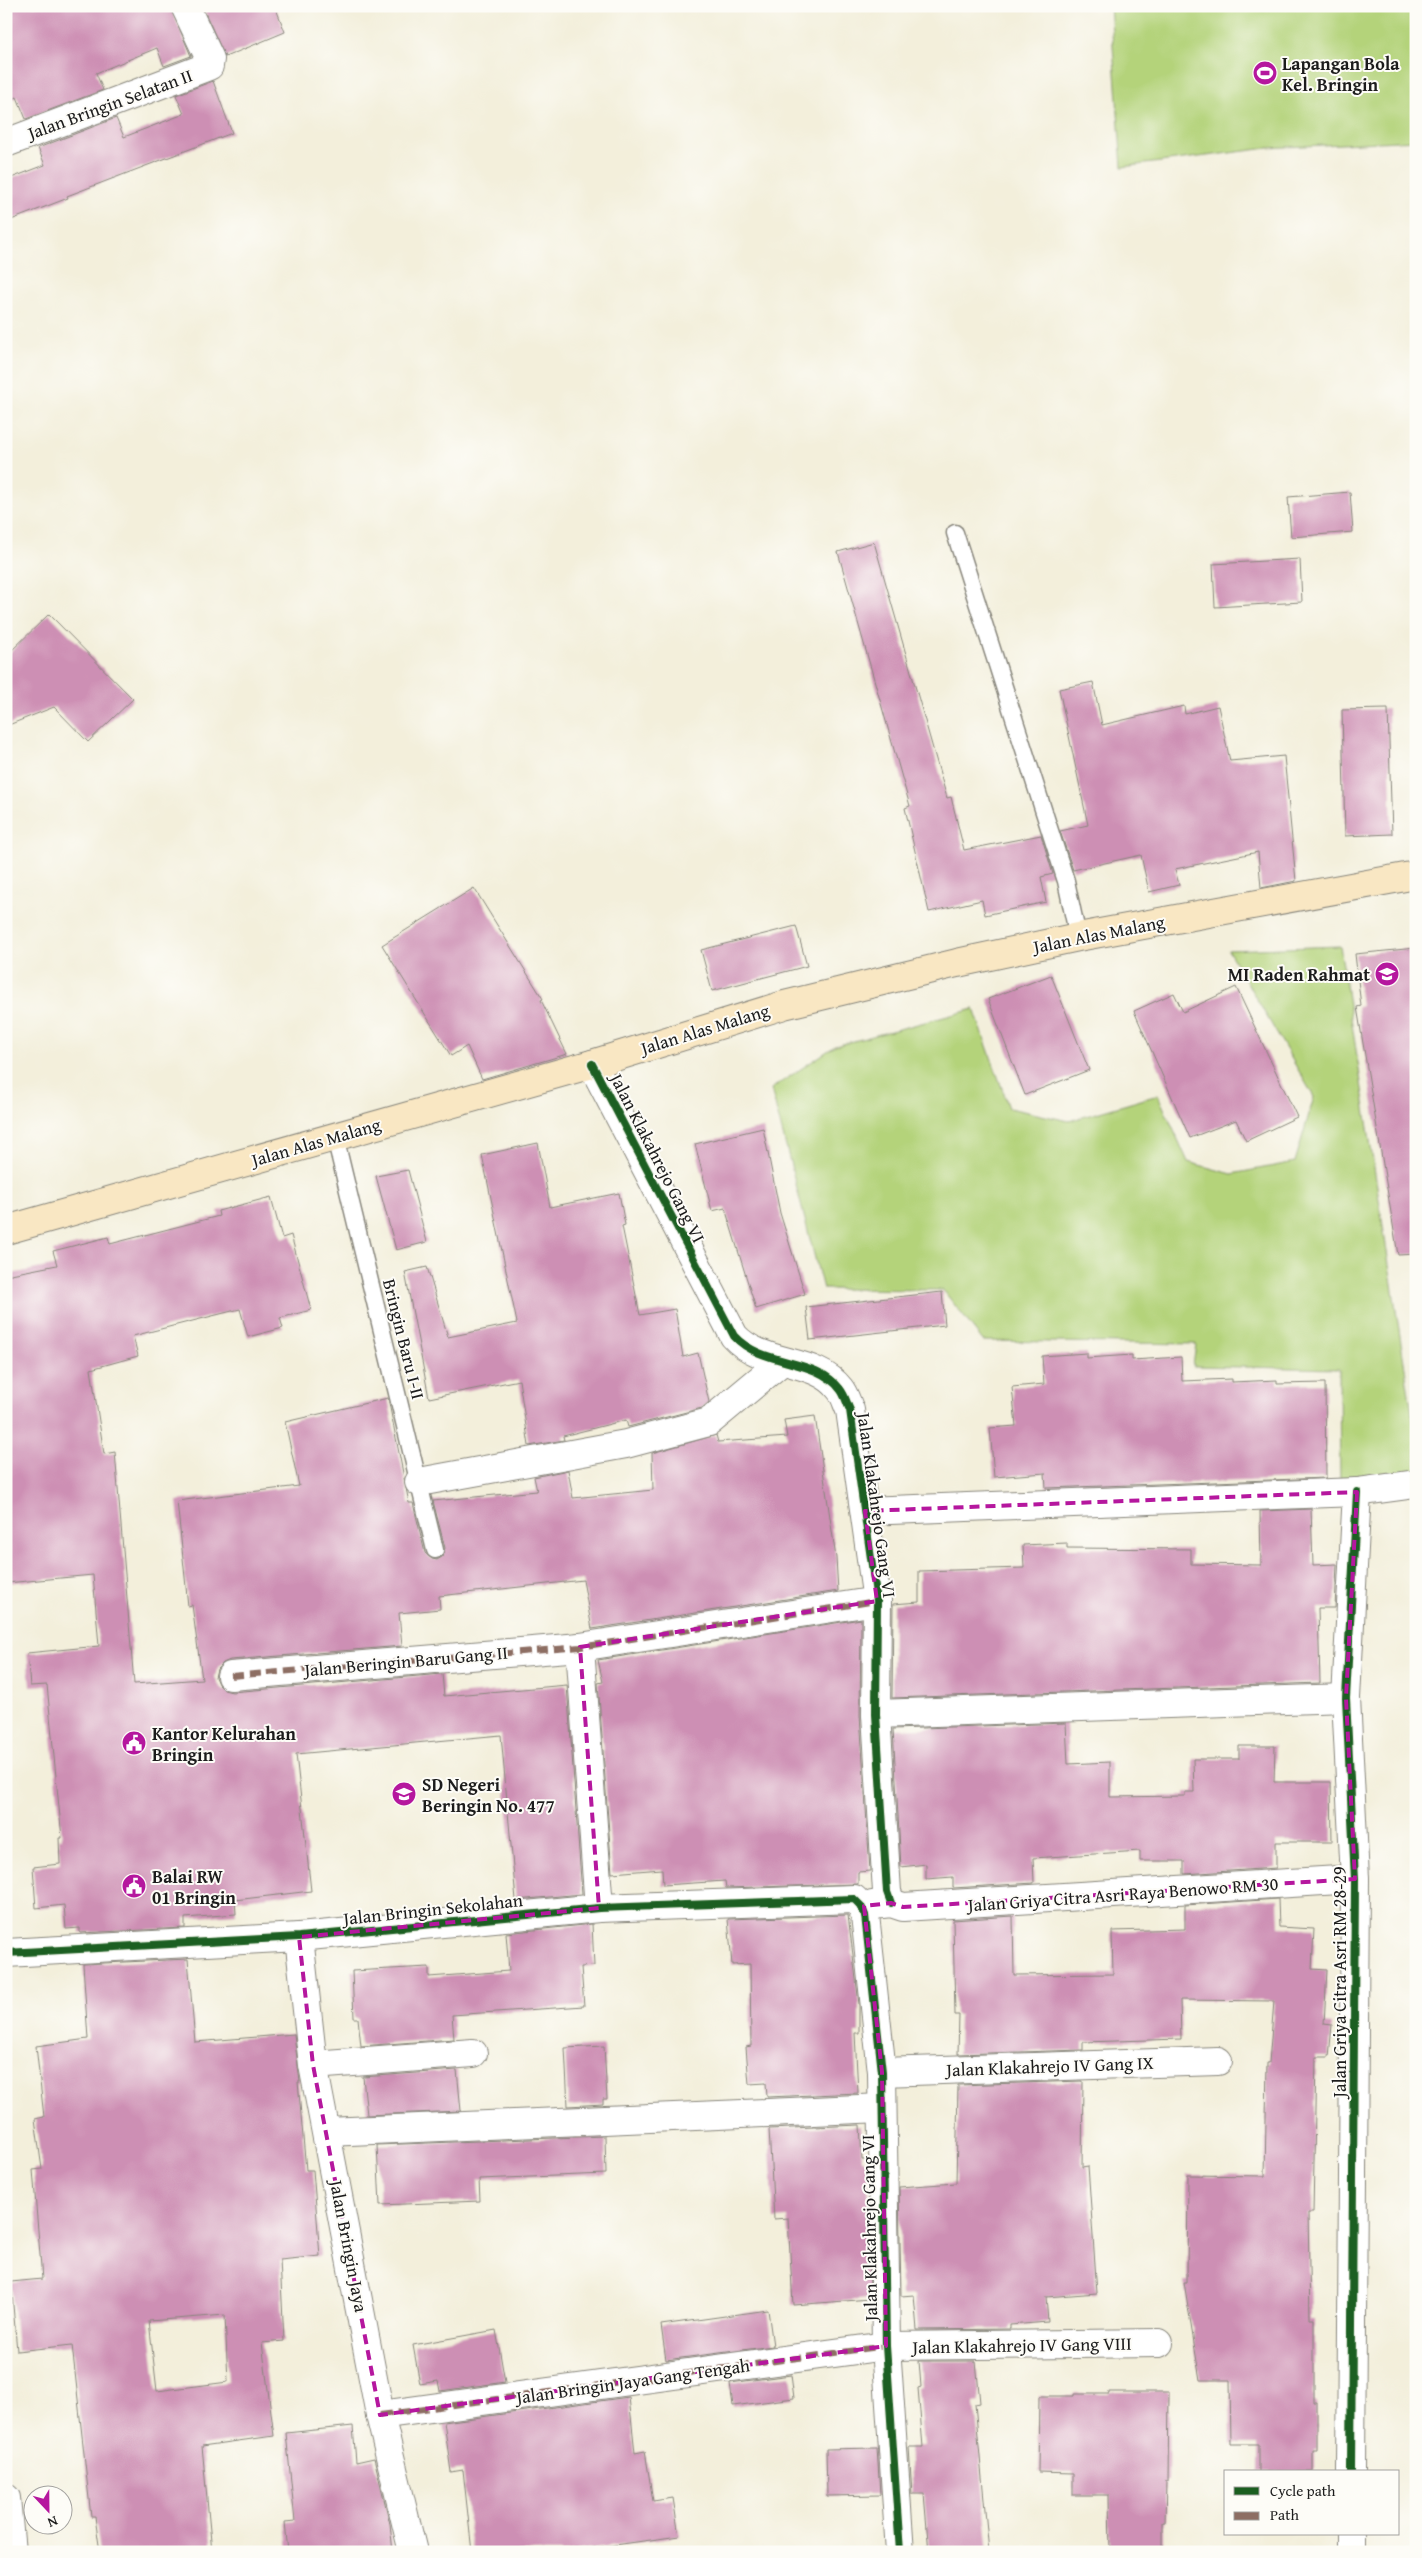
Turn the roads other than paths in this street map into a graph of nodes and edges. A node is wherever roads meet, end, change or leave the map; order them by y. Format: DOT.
graph roads {
  1 [pos="186,6"];
  2 [pos="6,143"];
  3 [pos="955,533"];
  4 [pos="1416,875"];
  5 [pos="1078,937"];
  6 [pos="592,1064"];
  7 [pos="335,1137"];
  8 [pos="6,1230"];
  9 [pos="781,1362"];
  10 [pos="418,1482"];
  11 [pos="1416,1484"];
  12 [pos="1357,1492"];
  13 [pos="864,1511"];
  14 [pos="436,1550"];
  15 [pos="877,1602"];
  16 [pos="580,1647"];
  17 [pos="231,1676"];
  18 [pos="1346,1698"];
  19 [pos="876,1714"];
  20 [pos="1355,1879"];
  21 [pos="891,1903"];
  22 [pos="861,1906"];
  23 [pos="599,1908"];
  24 [pos="299,1937"];
  25 [pos="6,1953"];
  26 [pos="473,2053"];
  27 [pos="1218,2061"];
  28 [pos="313,2065"];
  29 [pos="882,2072"];
  30 [pos="882,2108"];
  31 [pos="327,2132"];
  32 [pos="1159,2343"];
  33 [pos="886,2346"];
  34 [pos="380,2415"];
  35 [pos="1351,2470"];
  36 [pos="6,2498"];
  37 [pos="1351,2536"];
  38 [pos="11,2552"];
  39 [pos="413,2552"];
  40 [pos="900,2552"];
  41 [pos="1351,2552"];
  1 -- 2 [label="street, Jalan Bringin Selatan II"];
  3 -- 5 [label="lane"];
  4 -- 5 [label="main road, Jalan Alas Malang"];
  5 -- 6 [label="main road, Jalan Alas Malang"];
  6 -- 7 [label="main road, Jalan Alas Malang"];
  6 -- 9 [label="street, Jalan Klakahrejo Gang VI"];
  7 -- 8 [label="main road, Jalan Alas Malang"];
  7 -- 10 [label="lane, Bringin Baru I-II"];
  9 -- 10 [label="street"];
  9 -- 13 [label="street, Jalan Klakahrejo Gang VI"];
  10 -- 14 [label="lane, Bringin Baru I-II"];
  11 -- 12 [label="street"];
  12 -- 13 [label="street"];
  12 -- 18 [label="street, Jalan Griya Citra Asri RM 28-29"];
  13 -- 15 [label="street, Jalan Klakahrejo Gang VI"];
  15 -- 16 [label="street, Jalan Beringin Baru Gang II"];
  15 -- 19 [label="street, Jalan Klakahrejo Gang VI"];
  16 -- 17 [label="street, Jalan Beringin Baru Gang II"];
  16 -- 23 [label="street"];
  18 -- 19 [label="street"];
  18 -- 20 [label="street, Jalan Griya Citra Asri RM 28-29"];
  19 -- 21 [label="street, Jalan Klakahrejo Gang VI"];
  20 -- 21 [label="street, Jalan Griya Citra Asri Raya Benowo RM 30"];
  20 -- 35 [label="street, Jalan Griya Citra Asri RM 28-29"];
  21 -- 22 [label="street, Jalan Griya Citra Asri Raya Benowo RM 30"];
  22 -- 23 [label="street, Jalan Bringin Sekolahan"];
  22 -- 29 [label="street, Jalan Klakahrejo Gang VI"];
  23 -- 24 [label="street, Jalan Bringin Sekolahan"];
  24 -- 25 [label="street, Jalan Bringin Sekolahan"];
  24 -- 28 [label="street, Jalan Bringin Jaya"];
  26 -- 28 [label="street"];
  27 -- 29 [label="street, Jalan Klakahrejo IV Gang IX"];
  28 -- 31 [label="street, Jalan Bringin Jaya"];
  29 -- 30 [label="street, Jalan Klakahrejo Gang VI"];
  30 -- 31 [label="street"];
  30 -- 33 [label="street, Jalan Klakahrejo Gang VI"];
  31 -- 34 [label="street, Jalan Bringin Jaya"];
  32 -- 33 [label="street, Jalan Klakahrejo IV Gang VIII"];
  33 -- 34 [label="street, Jalan Bringin Jaya Gang Tengah"];
  33 -- 40 [label="street, Jalan Klakahrejo Gang VI"];
  34 -- 39 [label="street, Jalan Bringin Jaya"];
  36 -- 38 [label="street"];
  37 -- 41 [label="street"];
}
